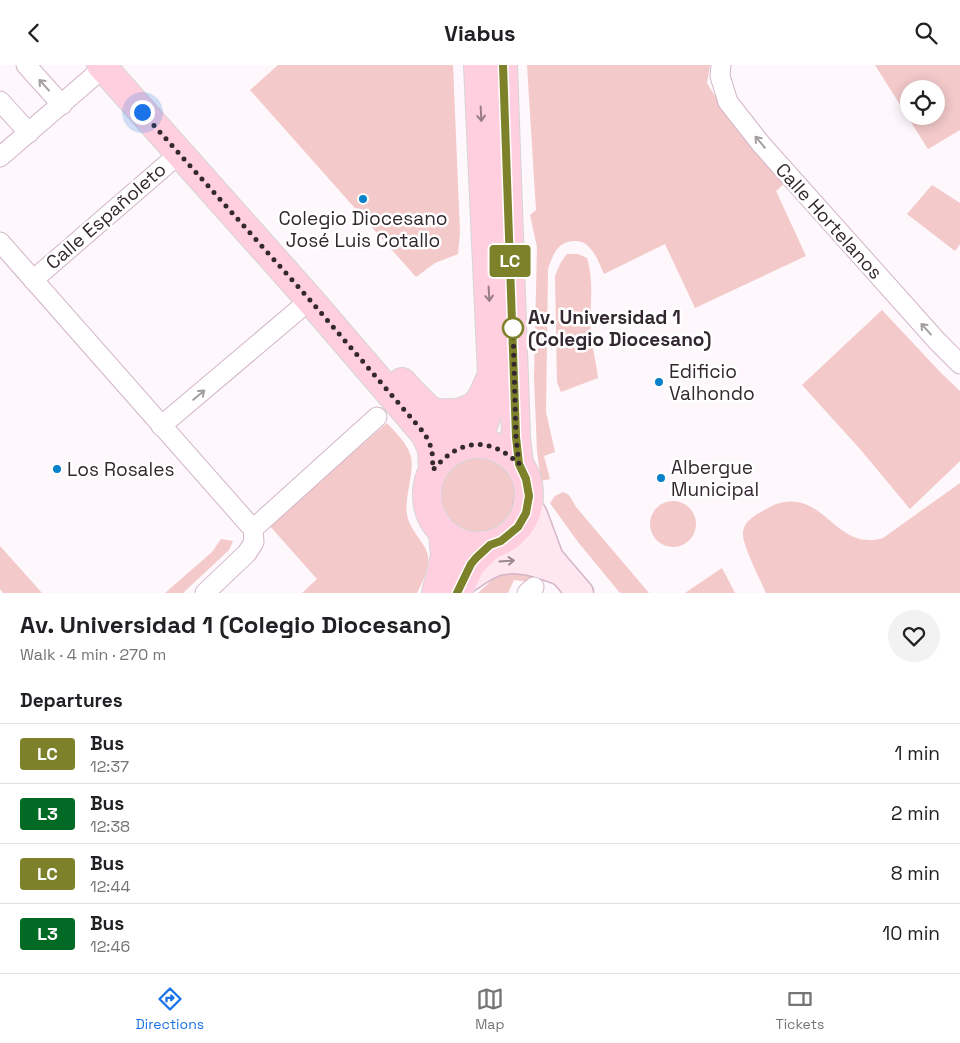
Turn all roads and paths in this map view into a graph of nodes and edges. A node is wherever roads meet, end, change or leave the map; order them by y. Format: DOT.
graph roads {
  1 [pos="26,65"];
  2 [pos="478,65"];
  3 [pos="503,65"];
  4 [pos="721,65"];
  5 [pos="108,66"];
  6 [pos="0,101"];
  7 [pos="62,105"];
  8 [pos="29,133"];
  9 [pos="180,153"];
  10 [pos="0,157"];
  11 [pos="0,242"];
  12 [pos="33,280"];
  13 [pos="310,300"];
  14 [pos="960,364"];
  15 [pos="492,373"];
  16 [pos="433,412"];
  17 [pos="377,417"];
  18 [pos="161,426"];
  19 [pos="475,444"];
  20 [pos="519,464"];
  21 [pos="433,470"];
  22 [pos="528,504"];
  23 [pos="253,529"];
  24 [pos="443,533"];
  25 [pos="495,543"];
  26 [pos="556,565"];
  27 [pos="449,589"];
  28 [pos="205,593"];
  29 [pos="580,593"];
  7 -- 1 [label="street, one-way"];
  2 -- 15 [label="main road, one-way"];
  3 -- 20 [label="main road"];
  14 -- 4 [label="street, Calle Hortelanos, one-way"];
  5 -- 7 [label="street"];
  5 -- 9 [label="main road"];
  5 -- 16 [label="main road"];
  6 -- 8 [label="street"];
  7 -- 8 [label="street"];
  8 -- 10 [label="street"];
  9 -- 12 [label="street, Calle Españoleto"];
  9 -- 13 [label="main road"];
  11 -- 12 [label="street"];
  12 -- 18 [label="street"];
  18 -- 13 [label="street, one-way"];
  13 -- 21 [label="main road"];
  15 -- 16 [label="main road"];
  15 -- 19 [label="main road"];
  16 -- 19 [label="main road"];
  17 -- 23 [label="street"];
  18 -- 23 [label="street"];
  19 -- 20 [label="main road"];
  19 -- 21 [label="main road"];
  20 -- 22 [label="main road"];
  21 -- 24 [label="main road"];
  22 -- 25 [label="main road"];
  22 -- 26 [label="street"];
  23 -- 28 [label="street"];
  24 -- 25 [label="main road"];
  24 -- 27 [label="main road"];
  25 -- 26 [label="street"];
  25 -- 27 [label="main road"];
  27 -- 26 [label="street, one-way"];
  26 -- 29 [label="street"];
}
